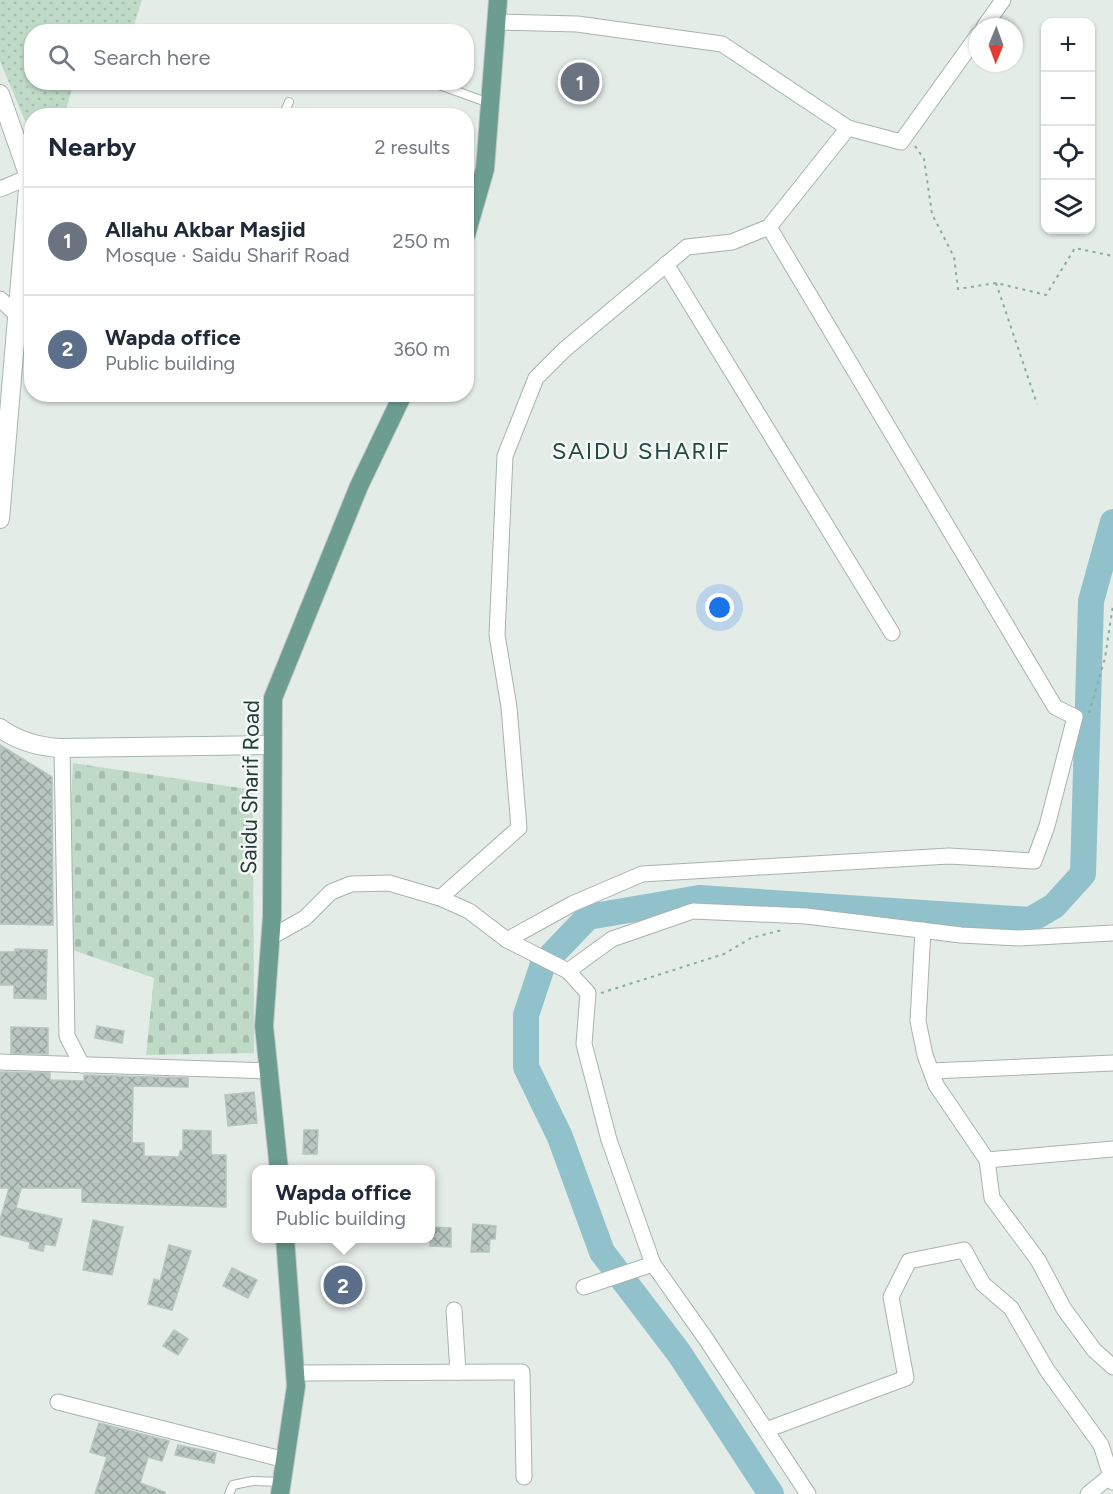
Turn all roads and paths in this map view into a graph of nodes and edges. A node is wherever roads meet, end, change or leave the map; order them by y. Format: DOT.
graph roads {
  1 [pos="498,0"];
  2 [pos="1003,0"];
  3 [pos="990,18"];
  4 [pos="496,22"];
  5 [pos="969,48"];
  6 [pos="452,90"];
  7 [pos="0,94"];
  8 [pos="289,102"];
  9 [pos="490,104"];
  10 [pos="286,108"];
  11 [pos="848,128"];
  12 [pos="907,134"];
  13 [pos="24,163"];
  14 [pos="24,179"];
  15 [pos="0,189"];
  16 [pos="474,199"];
  17 [pos="769,227"];
  18 [pos="24,240"];
  19 [pos="1113,256"];
  20 [pos="666,264"];
  21 [pos="996,283"];
  22 [pos="0,299"];
  23 [pos="18,316"];
  24 [pos="399,402"];
  25 [pos="1037,404"];
  26 [pos="3,441"];
  27 [pos="0,519"];
  28 [pos="1113,604"];
  29 [pos="892,633"];
  30 [pos="1074,724"];
  31 [pos="0,728"];
  32 [pos="271,745"];
  33 [pos="62,748"];
  34 [pos="440,898"];
  35 [pos="785,930"];
  36 [pos="923,930"];
  37 [pos="1113,933"];
  38 [pos="271,937"];
  39 [pos="508,940"];
  40 [pos="568,971"];
  41 [pos="588,993"];
  42 [pos="0,1062"];
  43 [pos="1113,1063"];
  44 [pos="82,1065"];
  45 [pos="269,1071"];
  46 [pos="931,1071"];
  47 [pos="1113,1149"];
  48 [pos="987,1160"];
  49 [pos="278,1165"];
  50 [pos="285,1243"];
  51 [pos="652,1265"];
  52 [pos="584,1287"];
  53 [pos="454,1310"];
  54 [pos="1113,1368"];
  55 [pos="458,1372"];
  56 [pos="295,1373"];
  57 [pos="58,1402"];
  58 [pos="766,1430"];
  59 [pos="285,1460"];
  60 [pos="524,1477"];
  61 [pos="1112,1479"];
  62 [pos="281,1488"];
  63 [pos="229,1494"];
  64 [pos="808,1494"];
  65 [pos="1088,1494"];
  1 -- 4 [label="main road"];
  2 -- 3 [label="street"];
  4 -- 9 [label="main road"];
  4 -- 11 [label="street"];
  5 -- 12 [label="street"];
  6 -- 9 [label="lane"];
  7 -- 13 [label="street"];
  8 -- 10 [label="lane"];
  9 -- 16 [label="main road"];
  11 -- 12 [label="street"];
  11 -- 17 [label="street"];
  12 -- 21 [label="path"];
  14 -- 15 [label="street"];
  17 -- 20 [label="street"];
  17 -- 30 [label="street"];
  18 -- 23 [label="street"];
  19 -- 21 [label="path"];
  20 -- 29 [label="street"];
  20 -- 34 [label="street"];
  21 -- 25 [label="path"];
  22 -- 23 [label="street"];
  23 -- 26 [label="street"];
  24 -- 32 [label="main road, Saidu Sharif Road"];
  26 -- 27 [label="street"];
  28 -- 30 [label="path"];
  30 -- 39 [label="street"];
  31 -- 33 [label="street"];
  32 -- 33 [label="street"];
  32 -- 38 [label="main road, Saidu Sharif Road"];
  33 -- 44 [label="street"];
  34 -- 38 [label="street"];
  34 -- 39 [label="street"];
  35 -- 41 [label="path"];
  36 -- 37 [label="street"];
  36 -- 40 [label="street"];
  36 -- 46 [label="street"];
  38 -- 45 [label="main road, Saidu Sharif Road"];
  39 -- 40 [label="street"];
  40 -- 41 [label="street"];
  41 -- 51 [label="street"];
  42 -- 44 [label="street"];
  43 -- 46 [label="street"];
  44 -- 45 [label="street"];
  45 -- 49 [label="main road, Saidu Sharif Road"];
  46 -- 48 [label="street"];
  47 -- 48 [label="street"];
  48 -- 54 [label="street"];
  50 -- 56 [label="main road"];
  51 -- 52 [label="street"];
  51 -- 58 [label="street"];
  53 -- 55 [label="street"];
  55 -- 56 [label="street"];
  55 -- 60 [label="street"];
  56 -- 59 [label="main road"];
  57 -- 59 [label="street"];
  58 -- 61 [label="street"];
  58 -- 64 [label="street"];
  59 -- 62 [label="main road"];
  61 -- 65 [label="street"];
  62 -- 63 [label="lane"];
}
